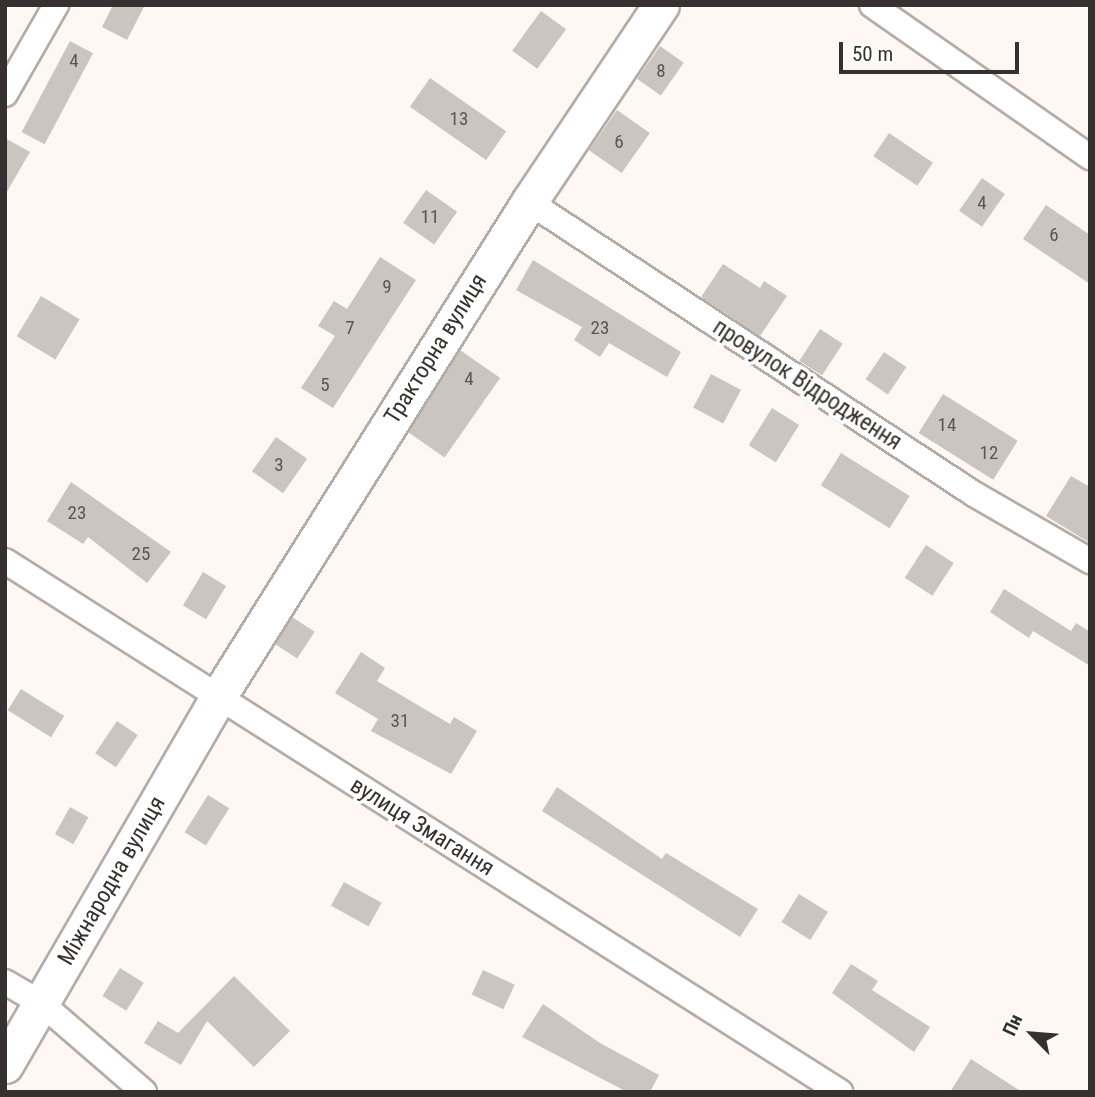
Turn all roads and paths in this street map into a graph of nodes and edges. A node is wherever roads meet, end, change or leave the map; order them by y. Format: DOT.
graph roads {
  1 [pos="57,5"];
  2 [pos="661,5"];
  3 [pos="872,5"];
  4 [pos="5,94"];
  5 [pos="1090,157"];
  6 [pos="529,202"];
  7 [pos="5,561"];
  8 [pos="1090,561"];
  9 [pos="218,697"];
  10 [pos="5,982"];
  11 [pos="41,1003"];
  12 [pos="5,1065"];
  13 [pos="144,1092"];
  14 [pos="840,1092"];
  1 -- 4 [label="street"];
  2 -- 6 [label="street, Тракторна вулиця"];
  3 -- 5 [label="street"];
  6 -- 8 [label="street, провулок Відродження"];
  6 -- 9 [label="street, Тракторна вулиця"];
  7 -- 9 [label="street, вулиця Змагання"];
  9 -- 11 [label="street, Міжнародна вулиця"];
  9 -- 14 [label="street, вулиця Змагання"];
  10 -- 11 [label="street"];
  11 -- 12 [label="street, Міжнародна вулиця"];
  11 -- 13 [label="street"];
}
